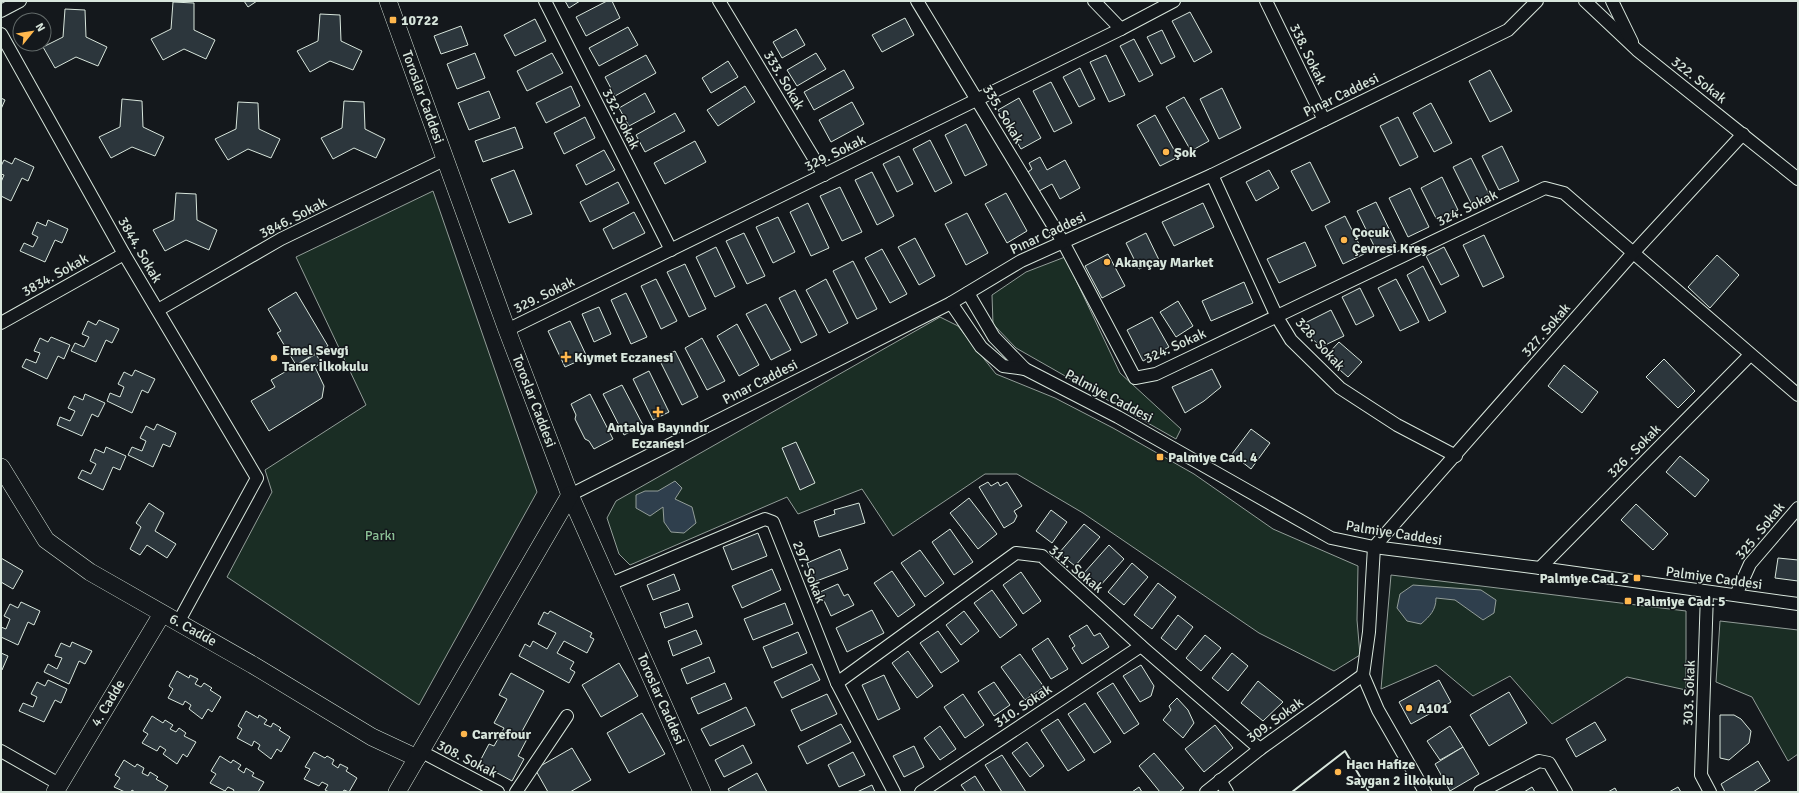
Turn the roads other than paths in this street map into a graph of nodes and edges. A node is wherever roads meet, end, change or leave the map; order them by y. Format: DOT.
graph roads {
  1 [pos="20,1"];
  2 [pos="388,1"];
  3 [pos="545,1"];
  4 [pos="719,1"];
  5 [pos="917,1"];
  6 [pos="1094,1"];
  7 [pos="1174,1"];
  8 [pos="1266,1"];
  9 [pos="1537,1"];
  10 [pos="1585,1"];
  11 [pos="1612,1"];
  12 [pos="1,11"];
  13 [pos="1121,29"];
  14 [pos="1,34"];
  15 [pos="1636,50"];
  16 [pos="976,100"];
  17 [pos="1324,120"];
  18 [pos="1743,134"];
  19 [pos="446,159"];
  20 [pos="824,175"];
  21 [pos="1212,175"];
  22 [pos="1798,179"];
  23 [pos="1063,242"];
  24 [pos="671,250"];
  25 [pos="1633,253"];
  26 [pos="124,254"];
  27 [pos="968,293"];
  28 [pos="951,303"];
  29 [pos="158,310"];
  30 [pos="1276,317"];
  31 [pos="1,323"];
  32 [pos="507,330"];
  33 [pos="1750,355"];
  34 [pos="1025,369"];
  35 [pos="1798,394"];
  36 [pos="1456,456"];
  37 [pos="1,467"];
  38 [pos="570,495"];
  39 [pos="1798,508"];
  40 [pos="1374,547"];
  41 [pos="1540,568"];
  42 [pos="610,584"];
  43 [pos="1708,593"];
  44 [pos="1736,595"];
  45 [pos="1798,604"];
  46 [pos="162,614"];
  47 [pos="178,621"];
  48 [pos="1141,646"];
  49 [pos="1363,675"];
  50 [pos="837,683"];
  51 [pos="567,716"];
  52 [pos="1260,749"];
  53 [pos="1,751"];
  54 [pos="420,755"];
  55 [pos="1220,780"];
  56 [pos="57,788"];
  57 [pos="397,792"];
  58 [pos="498,792"];
  59 [pos="516,792"];
  60 [pos="702,792"];
  61 [pos="894,792"];
  62 [pos="921,792"];
  63 [pos="1206,792"];
  64 [pos="1228,792"];
  65 [pos="1425,792"];
  66 [pos="1480,792"];
  67 [pos="1566,792"];
  68 [pos="1710,792"];
  1 -- 12 [label="street"];
  2 -- 19 [label="main road, Toroslar Caddesi"];
  3 -- 24 [label="street, 332. Sokak"];
  4 -- 20 [label="street, 333. Sokak"];
  5 -- 16 [label="street, 335. Sokak"];
  6 -- 13 [label="street"];
  7 -- 13 [label="street, 329. Sokak"];
  8 -- 17 [label="street, 338. Sokak"];
  9 -- 17 [label="street, Pınar Caddesi"];
  10 -- 15 [label="street, 322. Sokak"];
  11 -- 15 [label="street"];
  13 -- 16 [label="street, 329. Sokak"];
  14 -- 26 [label="street, 3844. Sokak"];
  15 -- 18 [label="street, 322. Sokak"];
  16 -- 20 [label="street, 329. Sokak"];
  16 -- 23 [label="street, 335. Sokak"];
  17 -- 21 [label="street, Pınar Caddesi"];
  18 -- 22 [label="street, 322. Sokak"];
  18 -- 25 [label="street, 327. Sokak"];
  19 -- 29 [label="street, 3846. Sokak"];
  19 -- 32 [label="main road, Toroslar Caddesi"];
  20 -- 24 [label="street, 329. Sokak"];
  21 -- 23 [label="street, Pınar Caddesi"];
  21 -- 30 [label="street, 328. Sokak"];
  23 -- 27 [label="street, Pınar Caddesi"];
  23 -- 30 [label="street, 324. Sokak"];
  24 -- 32 [label="street, 329. Sokak"];
  25 -- 30 [label="street, 324. Sokak"];
  25 -- 33 [label="street, 324. Sokak"];
  25 -- 36 [label="street, 327. Sokak"];
  26 -- 29 [label="street, 3844. Sokak"];
  26 -- 31 [label="street, 3834. Sokak"];
  27 -- 28 [label="street, Pınar Caddesi"];
  27 -- 34 [label="street, Palmiye Caddesi"];
  28 -- 34 [label="street, Palmiye Caddesi"];
  28 -- 38 [label="street, Pınar Caddesi"];
  29 -- 47 [label="street, 3844. Sokak"];
  30 -- 36 [label="street, 328. Sokak"];
  32 -- 38 [label="main road, Toroslar Caddesi"];
  33 -- 35 [label="street, 324. Sokak"];
  33 -- 41 [label="street, 326 . Sokak"];
  34 -- 40 [label="street, Palmiye Caddesi"];
  36 -- 40 [label="street, 327. Sokak"];
  37 -- 46 [label="main road, 6. Cadde"];
  38 -- 42 [label="main road, Toroslar Caddesi"];
  38 -- 54 [label="main road"];
  39 -- 44 [label="street, 325 . Sokak"];
  40 -- 41 [label="street, Palmiye Caddesi"];
  40 -- 49 [label="street"];
  41 -- 43 [label="street, Palmiye Caddesi"];
  42 -- 50 [label="street, 297. Sokak"];
  42 -- 60 [label="main road, Toroslar Caddesi"];
  43 -- 44 [label="street, Palmiye Caddesi"];
  43 -- 68 [label="street, 303. Sokak"];
  44 -- 45 [label="street, Palmiye Caddesi"];
  46 -- 47 [label="main road, 6. Cadde"];
  46 -- 56 [label="main road, 4. Cadde"];
  47 -- 54 [label="main road, 6. Cadde"];
  48 -- 50 [label="street, 311. Sokak"];
  48 -- 52 [label="street, 311. Sokak"];
  48 -- 62 [label="street, 310. Sokak"];
  49 -- 52 [label="street, 309. Sokak"];
  49 -- 65 [label="street"];
  50 -- 61 [label="street, 297. Sokak"];
  51 -- 59 [label="street"];
  52 -- 55 [label="street, 309. Sokak"];
  53 -- 56 [label="street"];
  54 -- 57 [label="main road"];
  54 -- 58 [label="street, 308. Sokak"];
  55 -- 63 [label="street, 309. Sokak"];
  55 -- 64 [label="street"];
  66 -- 67 [label="street"];
}
